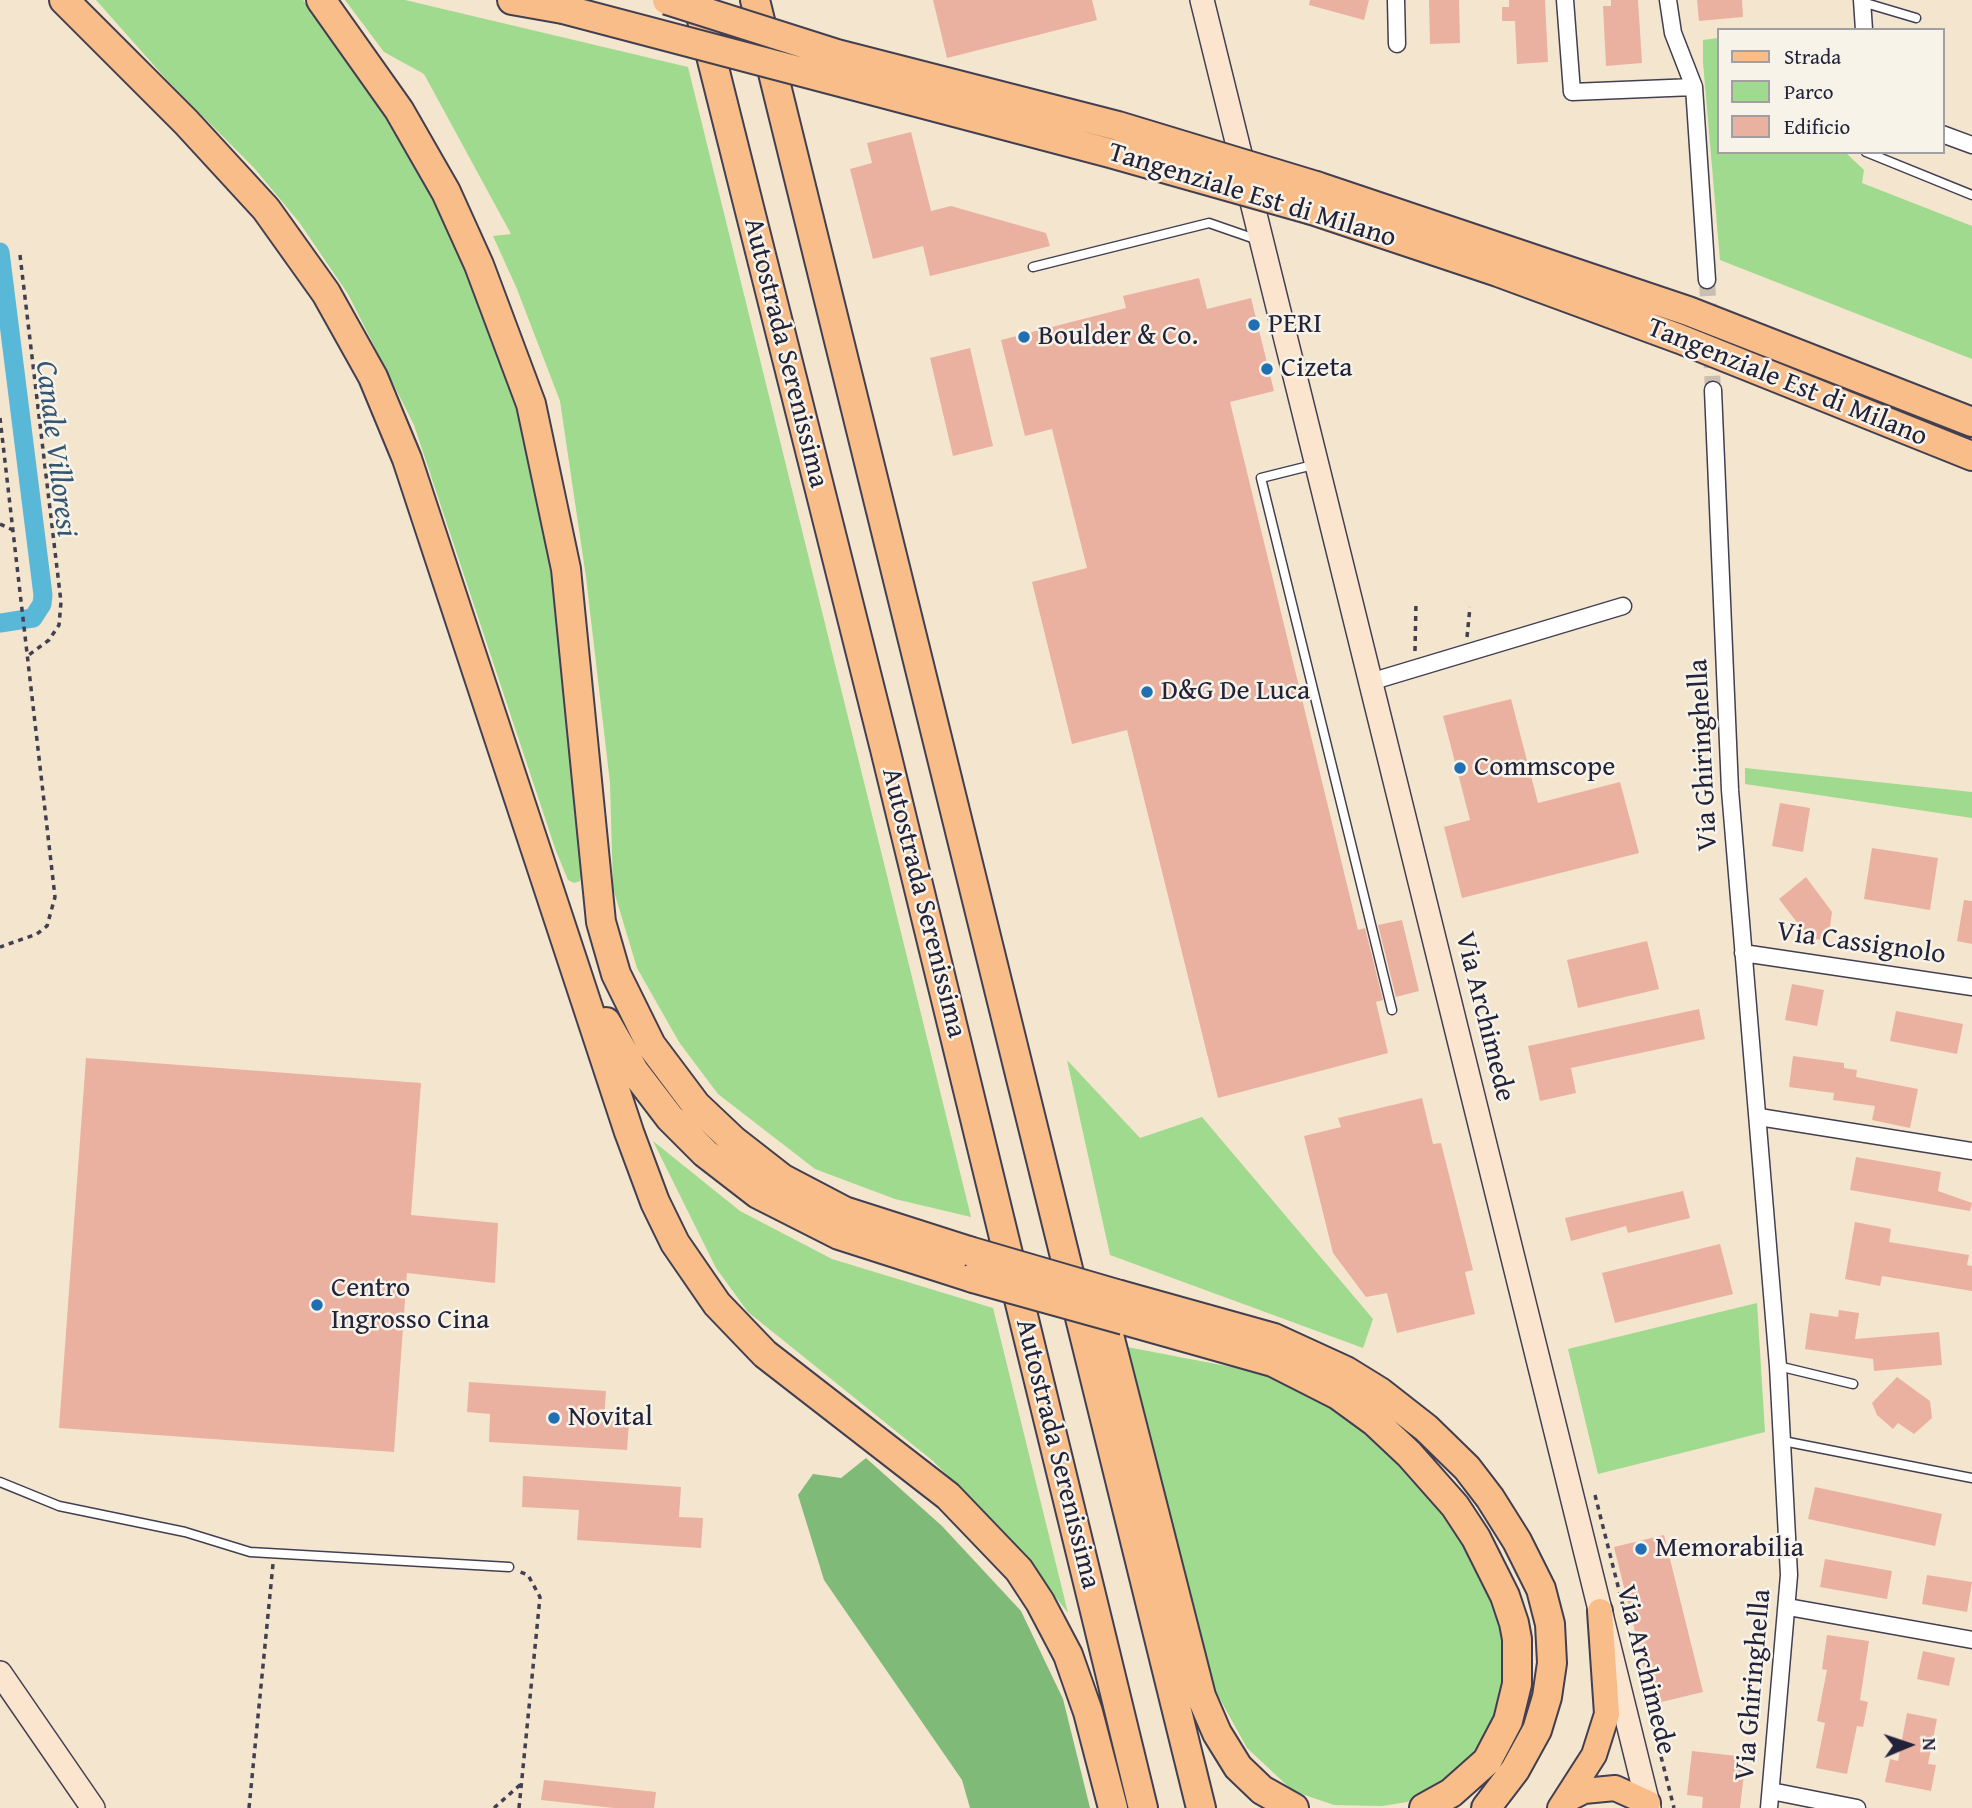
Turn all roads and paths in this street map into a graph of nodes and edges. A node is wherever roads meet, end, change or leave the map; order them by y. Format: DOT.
graph roads {
  1 [pos="64,0"];
  2 [pos="321,0"];
  3 [pos="512,0"];
  4 [pos="667,0"];
  5 [pos="697,0"];
  6 [pos="755,0"];
  7 [pos="1202,0"];
  8 [pos="1395,0"];
  9 [pos="1566,0"];
  10 [pos="1668,0"];
  11 [pos="1862,1"];
  12 [pos="1916,18"];
  13 [pos="1864,28"];
  14 [pos="1397,44"];
  15 [pos="1694,87"];
  16 [pos="1944,135"];
  17 [pos="1972,145"];
  18 [pos="1871,154"];
  19 [pos="1972,195"];
  20 [pos="1314,198"];
  21 [pos="1261,241"];
  22 [pos="20,255"];
  23 [pos="1033,267"];
  24 [pos="1707,280"];
  25 [pos="1713,390"];
  26 [pos="0,418"];
  27 [pos="1972,422"];
  28 [pos="1972,456"];
  29 [pos="1316,464"];
  30 [pos="0,524"];
  31 [pos="15,531"];
  32 [pos="1416,601"];
  33 [pos="1623,606"];
  34 [pos="1471,607"];
  35 [pos="1465,653"];
  36 [pos="26,657"];
  37 [pos="1415,667"];
  38 [pos="1370,682"];
  39 [pos="0,947"];
  40 [pos="1743,953"];
  41 [pos="572,954"];
  42 [pos="1972,987"];
  43 [pos="1392,1010"];
  44 [pos="1759,1117"];
  45 [pos="1972,1151"];
  46 [pos="1042,1173"];
  47 [pos="971,1264"];
  48 [pos="1122,1308"];
  49 [pos="1778,1366"];
  50 [pos="1853,1384"];
  51 [pos="1783,1441"];
  52 [pos="1972,1478"];
  53 [pos="1,1483"];
  54 [pos="1592,1484"];
  55 [pos="274,1555"];
  56 [pos="509,1567"];
  57 [pos="1788,1606"];
  58 [pos="1600,1611"];
  59 [pos="1972,1640"];
  60 [pos="0,1673"];
  61 [pos="521,1784"];
  62 [pos="1771,1791"];
  63 [pos="1563,1804"];
  64 [pos="1647,1806"];
  65 [pos="93,1808"];
  66 [pos="250,1808"];
  67 [pos="494,1808"];
  68 [pos="519,1808"];
  69 [pos="1113,1808"];
  70 [pos="1143,1808"];
  71 [pos="1201,1808"];
  72 [pos="1294,1808"];
  73 [pos="1424,1808"];
  74 [pos="1486,1808"];
  75 [pos="1674,1808"];
  76 [pos="1769,1808"];
  77 [pos="1857,1808"];
  1 -- 41 [label="highway"];
  2 -- 47 [label="highway"];
  3 -- 20 [label="highway, Tangenziale Est di Milano, bridge"];
  4 -- 20 [label="highway, Tangenziale Est di Milano, bridge"];
  5 -- 70 [label="highway, Autostrada Serenissima"];
  6 -- 46 [label="highway, Autostrada Serenissima"];
  7 -- 21 [label="street, Via Archimede"];
  8 -- 14 [label="street"];
  9 -- 15 [label="street"];
  10 -- 15 [label="street"];
  11 -- 12 [label="lane"];
  11 -- 13 [label="street"];
  15 -- 24 [label="street"];
  16 -- 17 [label="street"];
  18 -- 19 [label="lane"];
  20 -- 27 [label="highway, Tangenziale Est di Milano"];
  20 -- 28 [label="highway, Tangenziale Est di Milano"];
  21 -- 23 [label="lane"];
  21 -- 29 [label="street, Via Archimede"];
  22 -- 36 [label="path"];
  25 -- 40 [label="street, Via Ghiringhella"];
  26 -- 31 [label="path"];
  29 -- 38 [label="street, Via Archimede"];
  29 -- 43 [label="lane"];
  30 -- 31 [label="path"];
  31 -- 36 [label="path"];
  32 -- 37 [label="path"];
  33 -- 35 [label="street"];
  34 -- 35 [label="path"];
  35 -- 37 [label="street"];
  36 -- 39 [label="path"];
  37 -- 38 [label="street"];
  38 -- 58 [label="street, Via Archimede"];
  40 -- 42 [label="street, Via Cassignolo"];
  40 -- 44 [label="street, Via Ghiringhella"];
  41 -- 47 [label="highway"];
  41 -- 69 [label="highway"];
  44 -- 45 [label="street"];
  44 -- 49 [label="street, Via Ghiringhella"];
  46 -- 71 [label="highway, Autostrada Serenissima"];
  46 -- 72 [label="highway"];
  47 -- 48 [label="highway, bridge"];
  48 -- 73 [label="highway"];
  48 -- 74 [label="highway"];
  49 -- 50 [label="lane"];
  49 -- 51 [label="street, Via Ghiringhella"];
  51 -- 52 [label="lane"];
  51 -- 57 [label="street, Via Ghiringhella"];
  53 -- 55 [label="lane"];
  54 -- 75 [label="path"];
  55 -- 56 [label="lane"];
  55 -- 66 [label="path"];
  56 -- 61 [label="path"];
  57 -- 59 [label="street"];
  57 -- 62 [label="street, Via Ghiringhella"];
  58 -- 63 [label="main road"];
  58 -- 64 [label="street, Via Archimede"];
  60 -- 65 [label="street"];
  61 -- 67 [label="path"];
  61 -- 68 [label="path"];
  62 -- 76 [label="street, Via Ghiringhella"];
  62 -- 77 [label="street"];
  63 -- 64 [label="main road"];
}
